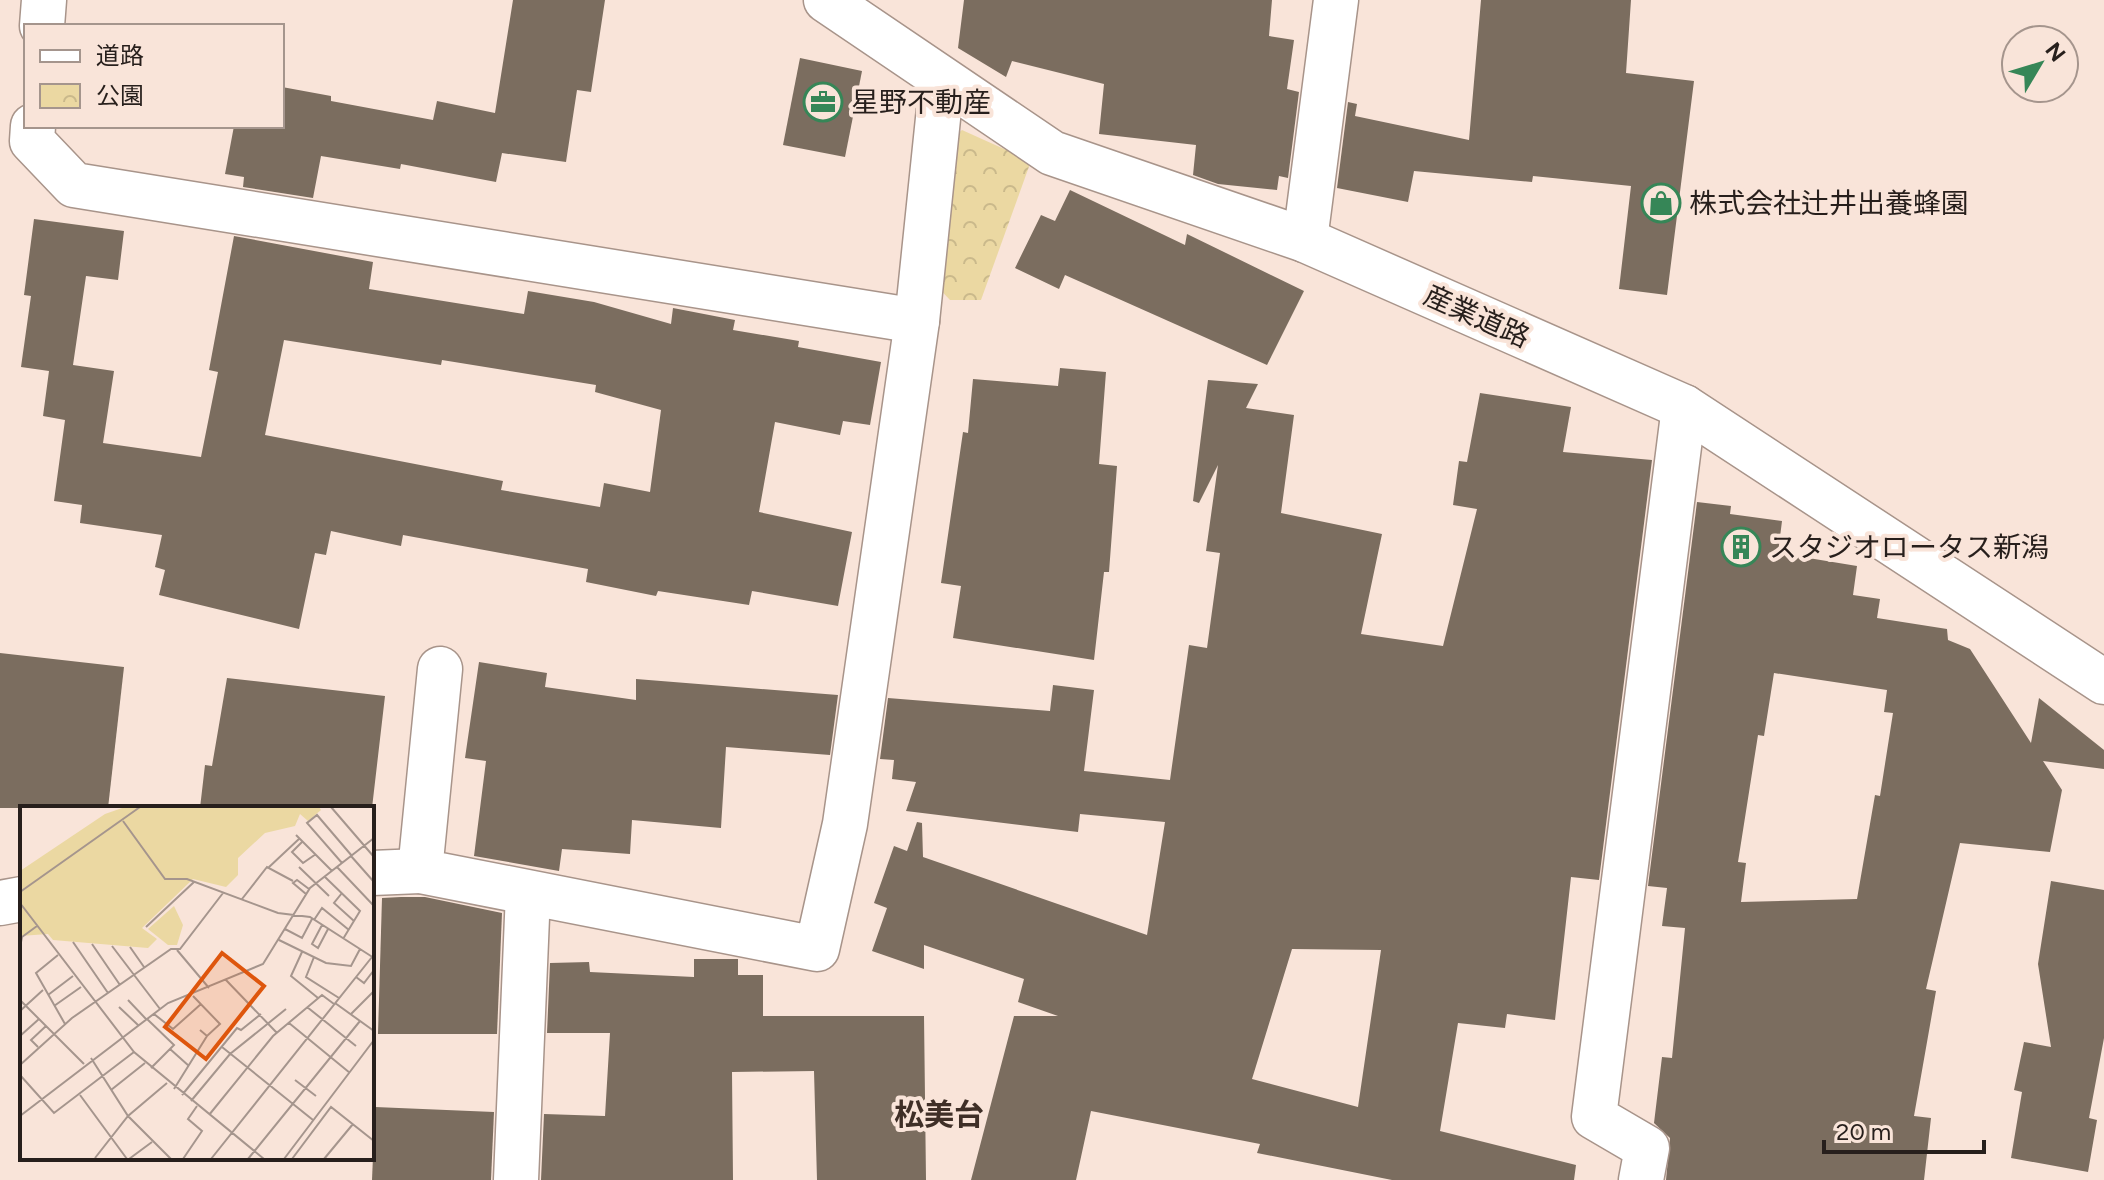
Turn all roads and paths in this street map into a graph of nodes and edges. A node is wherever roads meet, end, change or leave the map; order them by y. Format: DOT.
graph roads {
  1 [pos="44,0"];
  2 [pos="826,0"];
  3 [pos="1336,0"];
  4 [pos="42,24"];
  5 [pos="942,80"];
  6 [pos="33,128"];
  7 [pos="1305,240"];
  8 [pos="917,321"];
  9 [pos="1684,407"];
  10 [pos="440,669"];
  11 [pos="2104,682"];
  12 [pos="420,871"];
  13 [pos="374,873"];
  14 [pos="528,893"];
  15 [pos="20,899"];
  16 [pos="0,903"];
  17 [pos="516,1180"];
  18 [pos="1641,1180"];
  1 -- 4 [label="street"];
  2 -- 5 [label="street, 産業道路"];
  3 -- 7 [label="street"];
  5 -- 7 [label="street, 産業道路"];
  5 -- 8 [label="street"];
  6 -- 8 [label="street"];
  7 -- 9 [label="street, 産業道路"];
  8 -- 14 [label="street"];
  9 -- 11 [label="street, 産業道路"];
  9 -- 18 [label="street"];
  10 -- 12 [label="street"];
  12 -- 13 [label="street"];
  12 -- 14 [label="street"];
  14 -- 17 [label="street"];
  15 -- 16 [label="street"];
}
